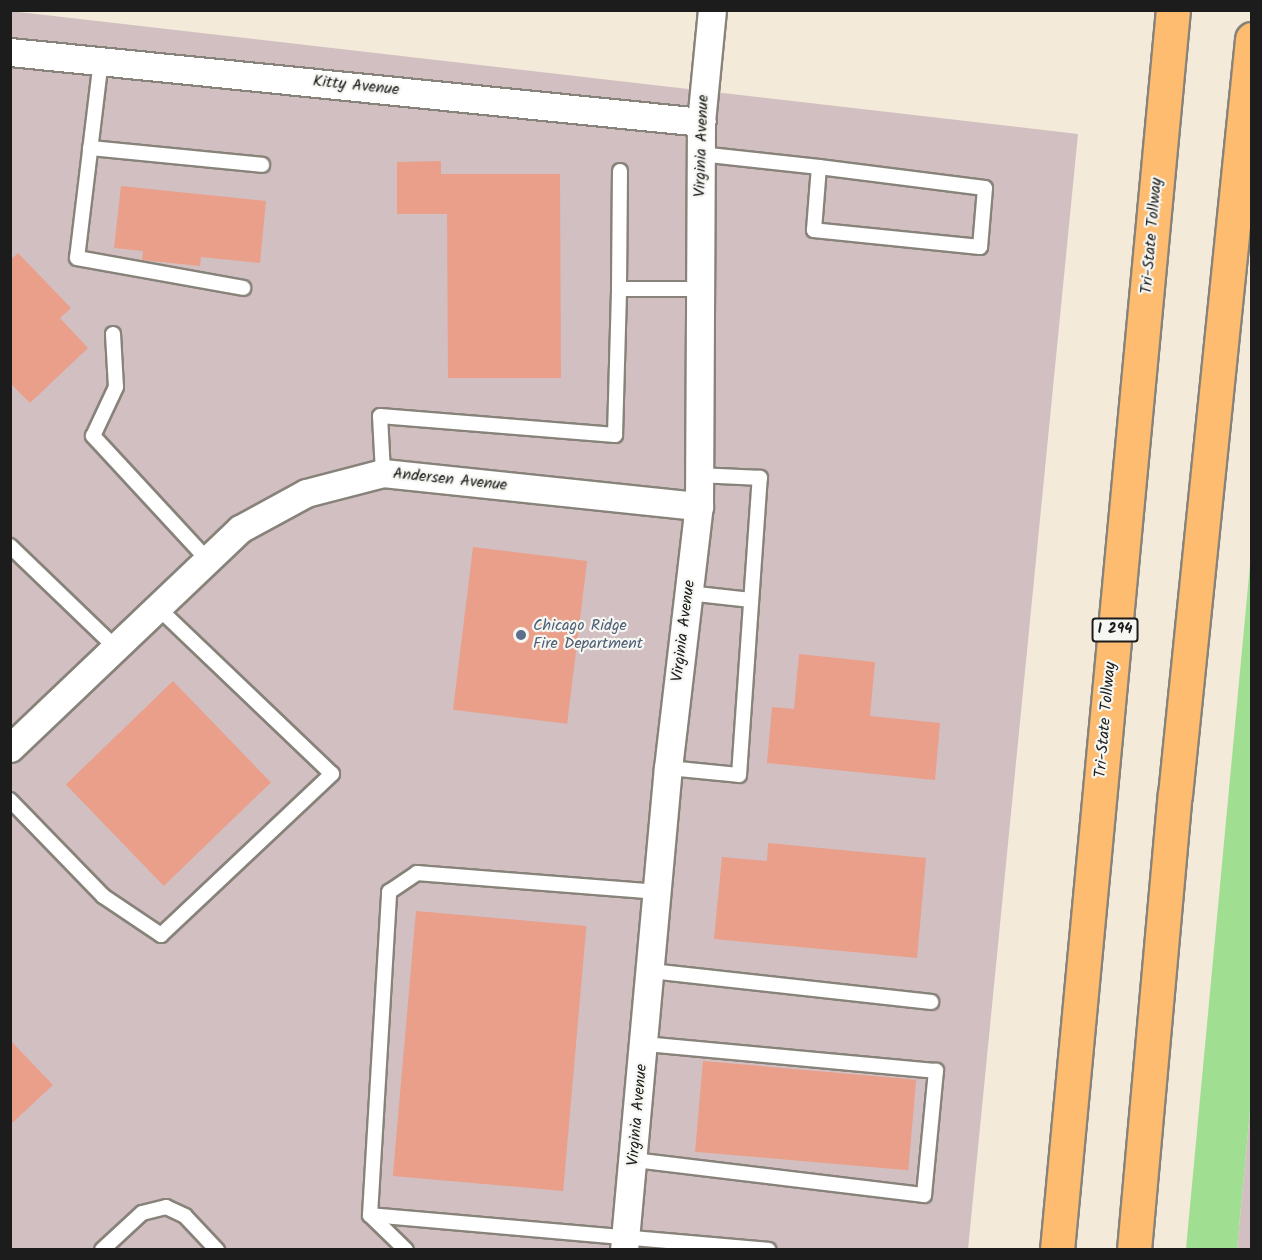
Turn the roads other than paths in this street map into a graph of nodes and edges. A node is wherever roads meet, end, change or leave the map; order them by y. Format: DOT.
graph roads {
  1 [pos="712,10"];
  2 [pos="1173,10"];
  3 [pos="1251,39"];
  4 [pos="10,52"];
  5 [pos="101,60"];
  6 [pos="701,122"];
  7 [pos="90,148"];
  8 [pos="700,154"];
  9 [pos="262,165"];
  10 [pos="819,167"];
  11 [pos="620,171"];
  12 [pos="243,288"];
  13 [pos="700,288"];
  14 [pos="619,289"];
  15 [pos="113,334"];
  16 [pos="383,473"];
  17 [pos="699,475"];
  18 [pos="699,506"];
  19 [pos="10,546"];
  20 [pos="208,560"];
  21 [pos="688,593"];
  22 [pos="751,600"];
  23 [pos="158,608"];
  24 [pos="116,648"];
  25 [pos="10,748"];
  26 [pos="668,768"];
  27 [pos="10,800"];
  28 [pos="658,892"];
  29 [pos="651,971"];
  30 [pos="931,1002"];
  31 [pos="645,1044"];
  32 [pos="634,1160"];
  33 [pos="370,1215"];
  34 [pos="626,1244"];
  35 [pos="102,1250"];
  36 [pos="217,1250"];
  37 [pos="406,1250"];
  38 [pos="768,1250"];
  39 [pos="1057,1250"];
  40 [pos="1134,1250"];
  1 -- 6 [label="street, Virginia Avenue"];
  2 -- 39 [label="highway, Tri-State Tollway / I 294"];
  3 -- 40 [label="highway"];
  4 -- 5 [label="street, Kitty Avenue"];
  5 -- 6 [label="street, Kitty Avenue"];
  5 -- 7 [label="lane"];
  6 -- 8 [label="street, Virginia Avenue"];
  7 -- 9 [label="lane"];
  7 -- 12 [label="lane"];
  8 -- 10 [label="lane"];
  8 -- 13 [label="street, Virginia Avenue"];
  10 -- 10 [label="lane"];
  11 -- 14 [label="lane"];
  13 -- 14 [label="lane"];
  13 -- 17 [label="street, Virginia Avenue"];
  14 -- 16 [label="lane"];
  15 -- 20 [label="lane"];
  16 -- 18 [label="street, Andersen Avenue"];
  16 -- 20 [label="street, Andersen Avenue"];
  17 -- 18 [label="street, Virginia Avenue"];
  17 -- 22 [label="lane"];
  18 -- 21 [label="street, Virginia Avenue"];
  19 -- 24 [label="lane"];
  20 -- 23 [label="street, Andersen Avenue"];
  21 -- 22 [label="lane"];
  21 -- 26 [label="street, Virginia Avenue"];
  22 -- 26 [label="lane"];
  23 -- 24 [label="street, Andersen Avenue"];
  23 -- 27 [label="lane"];
  24 -- 25 [label="street, Andersen Avenue"];
  26 -- 28 [label="street, Virginia Avenue"];
  28 -- 29 [label="street, Virginia Avenue"];
  28 -- 33 [label="lane"];
  29 -- 30 [label="lane"];
  29 -- 31 [label="street, Virginia Avenue"];
  31 -- 32 [label="street, Virginia Avenue"];
  31 -- 32 [label="lane"];
  32 -- 34 [label="street, Virginia Avenue"];
  33 -- 34 [label="lane"];
  33 -- 37 [label="lane"];
  34 -- 38 [label="lane"];
  35 -- 36 [label="lane"];
}
